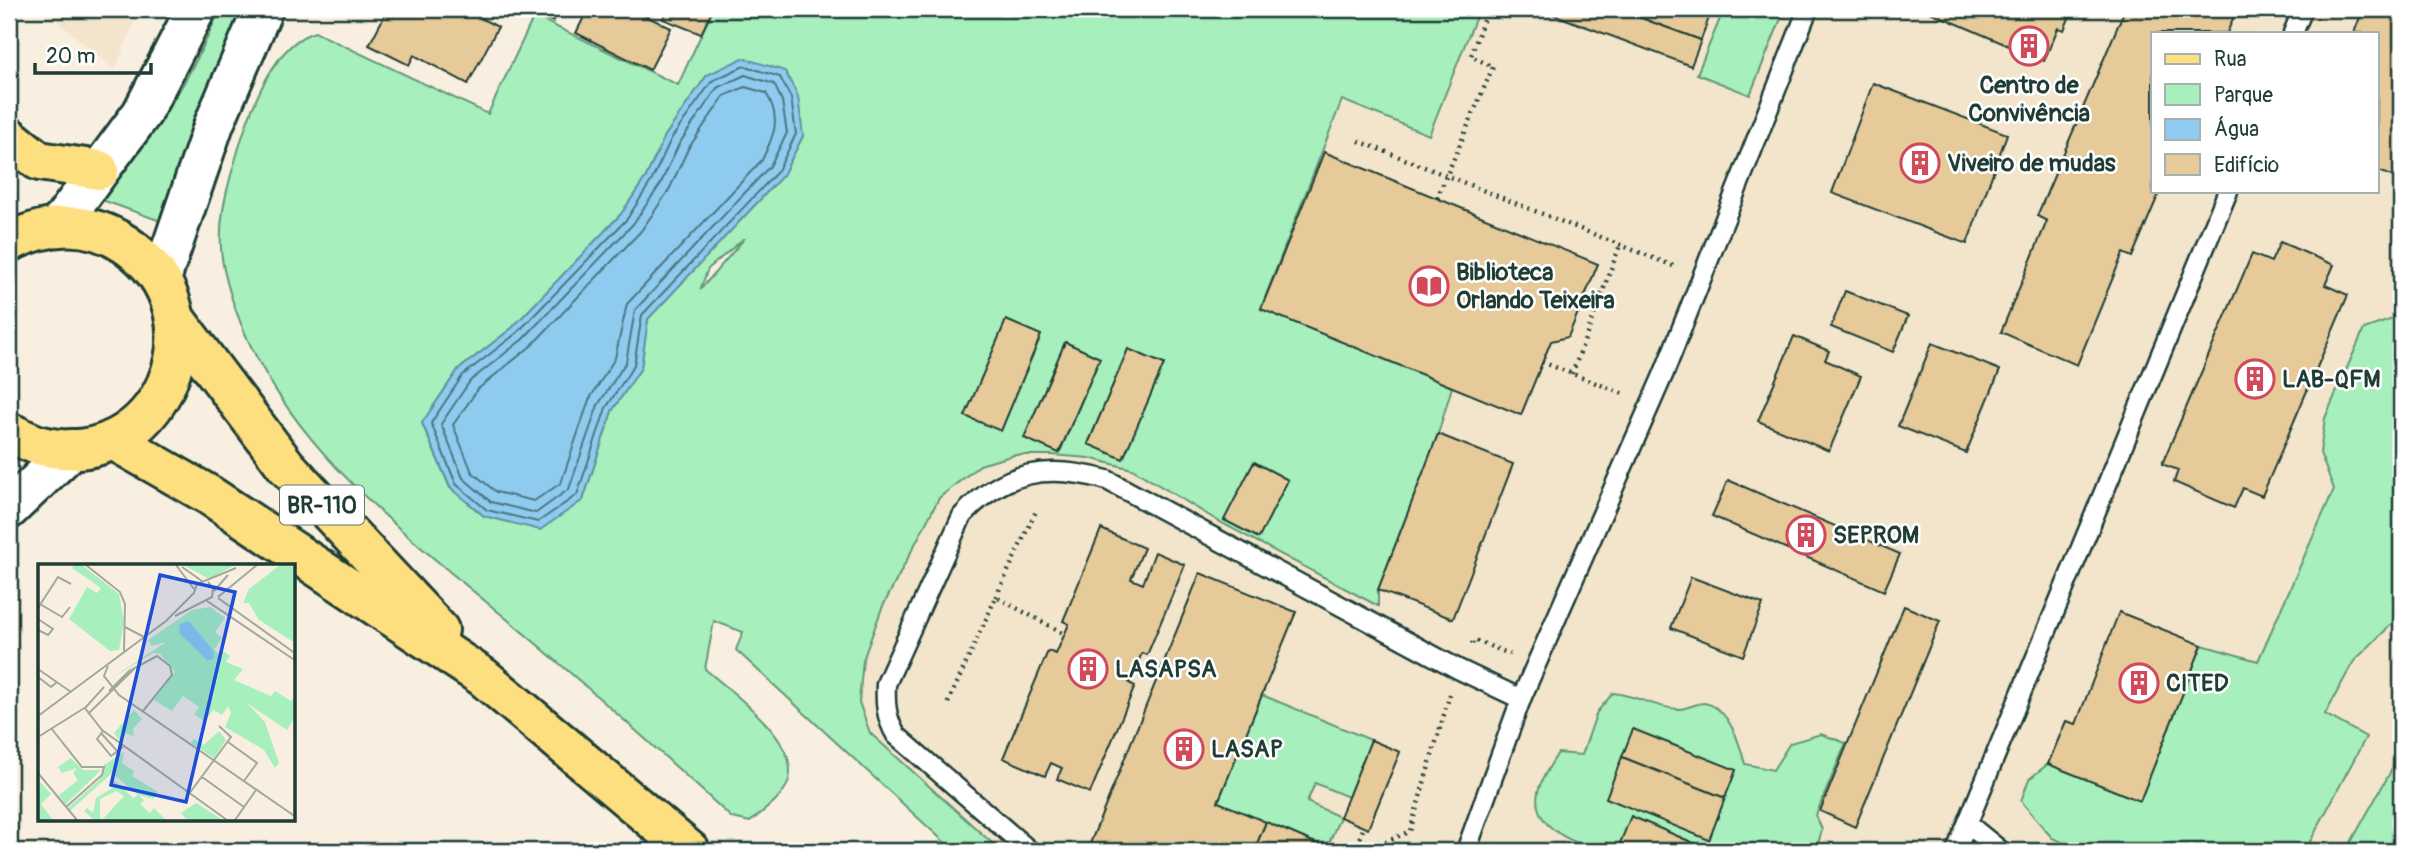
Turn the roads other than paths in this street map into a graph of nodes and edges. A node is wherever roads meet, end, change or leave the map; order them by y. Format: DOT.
graph roads {
  1 [pos="196,9"];
  2 [pos="264,9"];
  3 [pos="1808,9"];
  4 [pos="2303,9"];
  5 [pos="2293,32"];
  6 [pos="9,137"];
  7 [pos="99,170"];
  8 [pos="2228,192"];
  9 [pos="29,228"];
  10 [pos="161,279"];
  11 [pos="176,320"];
  12 [pos="9,432"];
  13 [pos="113,440"];
  14 [pos="72,449"];
  15 [pos="9,509"];
  16 [pos="483,677"];
  17 [pos="1521,699"];
  18 [pos="1969,825"];
  19 [pos="690,851"];
  20 [pos="1030,851"];
  21 [pos="1466,851"];
  22 [pos="1956,851"];
  23 [pos="2001,851"];
  1 -- 7 [label="street"];
  2 -- 10 [label="street"];
  3 -- 17 [label="lane"];
  4 -- 5 [label="lane"];
  6 -- 7 [label="main road"];
  7 -- 9 [label="street"];
  8 -- 18 [label="lane"];
  9 -- 10 [label="main road, BR-110"];
  10 -- 11 [label="main road, BR-110"];
  11 -- 13 [label="main road"];
  11 -- 16 [label="main road, BR-110"];
  12 -- 14 [label="main road"];
  13 -- 14 [label="main road"];
  13 -- 16 [label="main road, BR-110"];
  14 -- 15 [label="street"];
  16 -- 19 [label="main road, BR-110"];
  17 -- 20 [label="lane"];
  17 -- 21 [label="lane"];
  18 -- 22 [label="lane"];
  18 -- 23 [label="lane"];
}
